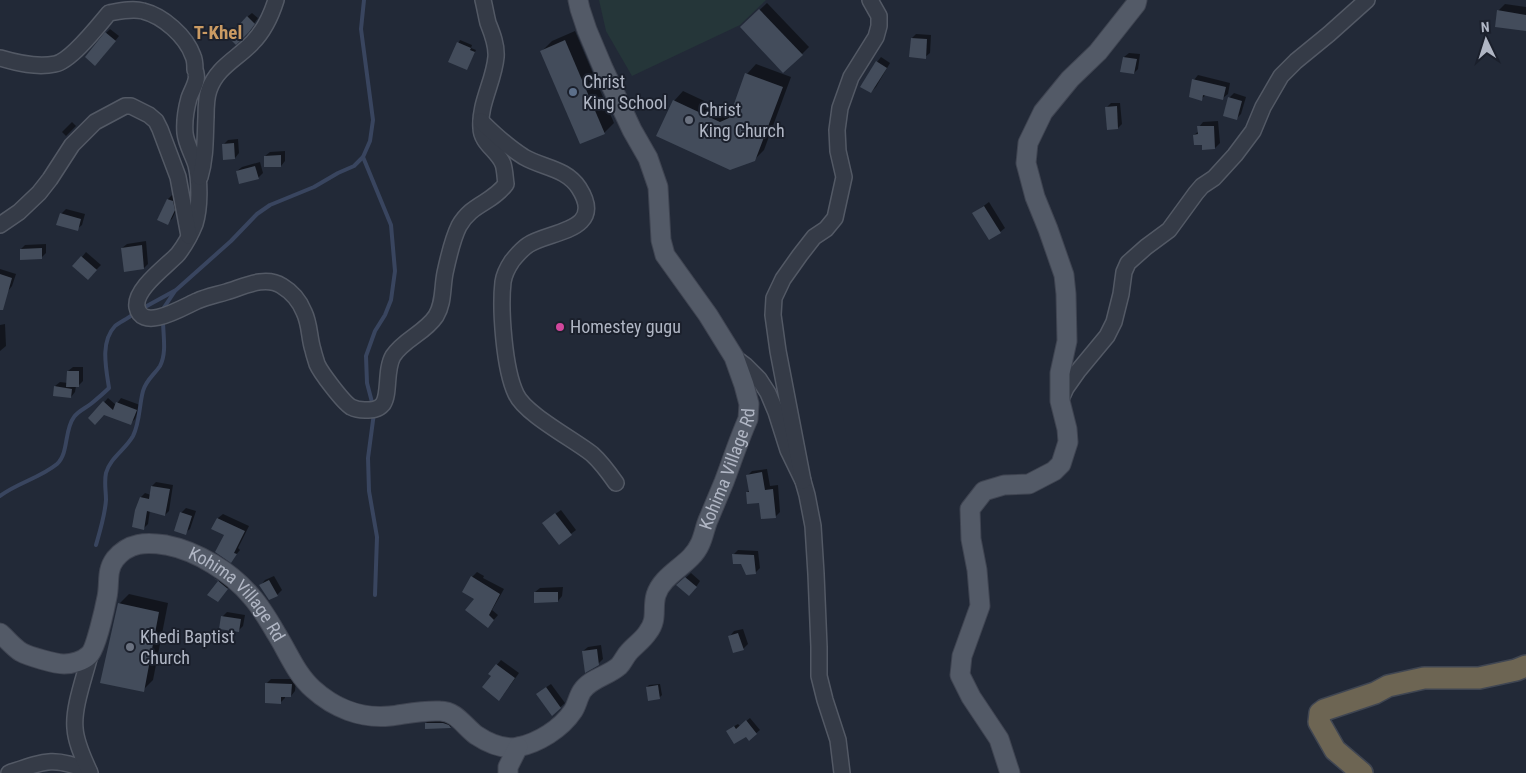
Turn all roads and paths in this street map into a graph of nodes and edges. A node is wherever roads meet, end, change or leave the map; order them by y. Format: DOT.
graph roads {
  1 [pos="276,0"];
  2 [pos="483,0"];
  3 [pos="578,0"];
  4 [pos="870,0"];
  5 [pos="1137,0"];
  6 [pos="1367,0"];
  7 [pos="0,58"];
  8 [pos="481,121"];
  9 [pos="198,183"];
  10 [pos="0,225"];
  11 [pos="189,236"];
  12 [pos="734,357"];
  13 [pos="1060,401"];
  14 [pos="803,481"];
  15 [pos="616,483"];
  16 [pos="0,633"];
  17 [pos="90,654"];
  18 [pos="1526,666"];
  19 [pos="518,747"];
  20 [pos="90,772"];
  21 [pos="9,773"];
  22 [pos="508,773"];
  23 [pos="842,773"];
  24 [pos="1010,773"];
  25 [pos="1362,773"];
  1 -- 9 [label="street"];
  2 -- 8 [label="street"];
  3 -- 12 [label="main road, Kohima Village Rd"];
  4 -- 14 [label="street"];
  5 -- 13 [label="main road"];
  6 -- 13 [label="street"];
  7 -- 9 [label="street"];
  8 -- 11 [label="street"];
  8 -- 15 [label="street"];
  9 -- 11 [label="street"];
  10 -- 11 [label="street"];
  12 -- 14 [label="street"];
  12 -- 19 [label="main road, Kohima Village Rd"];
  13 -- 24 [label="main road"];
  14 -- 23 [label="street"];
  16 -- 17 [label="main road"];
  17 -- 19 [label="main road, Kohima Village Rd"];
  17 -- 20 [label="street"];
  18 -- 25 [label="highway"];
  19 -- 22 [label="main road"];
  20 -- 21 [label="street"];
}
